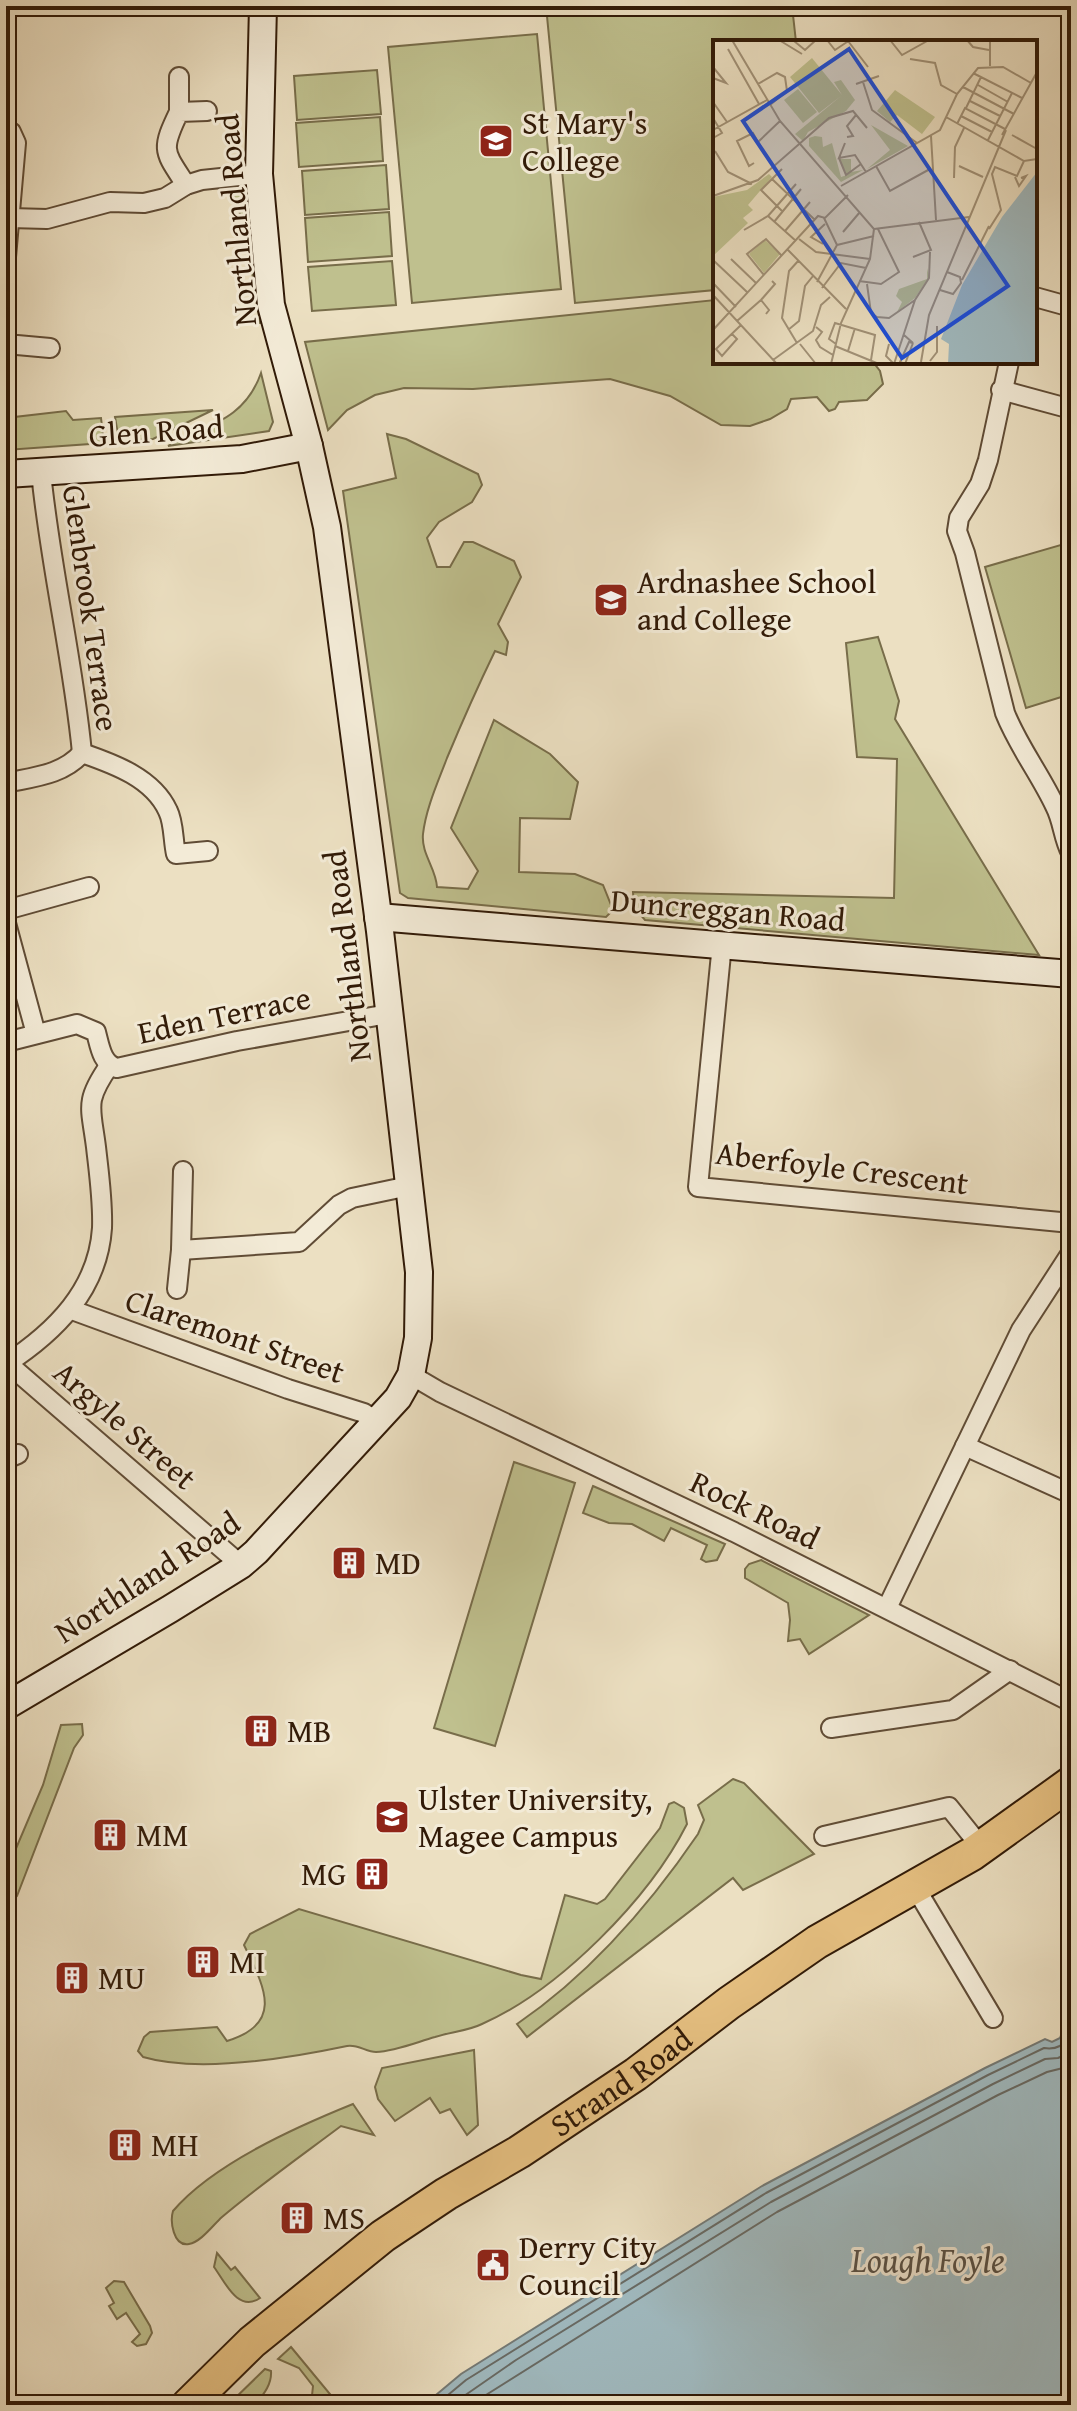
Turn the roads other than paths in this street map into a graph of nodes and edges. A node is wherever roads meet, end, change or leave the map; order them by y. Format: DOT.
graph roads {
  1 [pos="263,6"];
  2 [pos="179,77"];
  3 [pos="207,111"];
  4 [pos="179,112"];
  5 [pos="6,129"];
  6 [pos="259,174"];
  7 [pos="186,185"];
  8 [pos="10,218"];
  9 [pos="6,257"];
  10 [pos="1037,298"];
  11 [pos="1071,307"];
  12 [pos="6,344"];
  13 [pos="50,348"];
  14 [pos="1008,364"];
  15 [pos="1001,390"];
  16 [pos="1071,409"];
  17 [pos="309,446"];
  18 [pos="41,472"];
  19 [pos="6,474"];
  20 [pos="82,753"];
  21 [pos="6,783"];
  22 [pos="1065,822"];
  23 [pos="208,851"];
  24 [pos="1071,853"];
  25 [pos="89,887"];
  26 [pos="6,910"];
  27 [pos="378,917"];
  28 [pos="6,923"];
  29 [pos="722,944"];
  30 [pos="1071,974"];
  31 [pos="388,1014"];
  32 [pos="36,1034"];
  33 [pos="6,1042"];
  34 [pos="109,1066"];
  35 [pos="183,1171"];
  36 [pos="409,1186"];
  37 [pos="1071,1223"];
  38 [pos="181,1250"];
  39 [pos="1071,1253"];
  40 [pos="177,1289"];
  41 [pos="72,1310"];
  42 [pos="6,1363"];
  43 [pos="411,1375"];
  44 [pos="378,1422"];
  45 [pos="965,1446"];
  46 [pos="1071,1494"];
  47 [pos="241,1565"];
  48 [pos="887,1608"];
  49 [pos="1010,1670"];
  50 [pos="1071,1702"];
  51 [pos="6,1706"];
  52 [pos="831,1728"];
  53 [pos="1071,1783"];
  54 [pos="824,1836"];
  55 [pos="981,1847"];
  56 [pos="915,1887"];
  57 [pos="993,2018"];
  58 [pos="188,2405"];
  1 -- 6 [label="main road, Northland Road"];
  2 -- 4 [label="street"];
  3 -- 4 [label="street"];
  4 -- 7 [label="street"];
  5 -- 8 [label="street"];
  6 -- 7 [label="street"];
  6 -- 17 [label="main road, Northland Road"];
  7 -- 8 [label="street"];
  8 -- 9 [label="street"];
  10 -- 11 [label="street"];
  12 -- 13 [label="street"];
  14 -- 15 [label="street"];
  15 -- 16 [label="street"];
  15 -- 22 [label="street"];
  17 -- 18 [label="main road, Glen Road"];
  17 -- 27 [label="main road, Northland Road"];
  18 -- 19 [label="main road, Glen Road"];
  18 -- 20 [label="street, Glenbrook Terrace"];
  20 -- 21 [label="street"];
  20 -- 23 [label="street"];
  22 -- 24 [label="street"];
  25 -- 26 [label="street"];
  27 -- 29 [label="main road, Duncreggan Road"];
  27 -- 31 [label="main road, Northland Road"];
  28 -- 32 [label="street"];
  29 -- 30 [label="main road, Duncreggan Road"];
  29 -- 37 [label="street, Aberfoyle Crescent"];
  31 -- 34 [label="street, Eden Terrace"];
  31 -- 36 [label="main road, Northland Road"];
  32 -- 33 [label="street"];
  32 -- 34 [label="street, Eden Terrace"];
  34 -- 41 [label="street"];
  35 -- 38 [label="street"];
  36 -- 38 [label="street"];
  36 -- 43 [label="main road, Northland Road"];
  38 -- 40 [label="street"];
  39 -- 45 [label="street"];
  41 -- 42 [label="street"];
  41 -- 44 [label="street, Claremont Street"];
  42 -- 47 [label="street, Argyle Street"];
  43 -- 44 [label="main road, Northland Road"];
  43 -- 48 [label="street, Rock Road"];
  44 -- 47 [label="main road, Northland Road"];
  45 -- 46 [label="street"];
  45 -- 48 [label="street"];
  47 -- 51 [label="main road, Northland Road"];
  48 -- 49 [label="street, Rock Road"];
  49 -- 50 [label="street, Rock Road"];
  49 -- 52 [label="street"];
  53 -- 55 [label="highway, Strand Road"];
  54 -- 55 [label="street"];
  55 -- 56 [label="highway, Strand Road"];
  56 -- 57 [label="street"];
  56 -- 58 [label="highway, Strand Road"];
}
